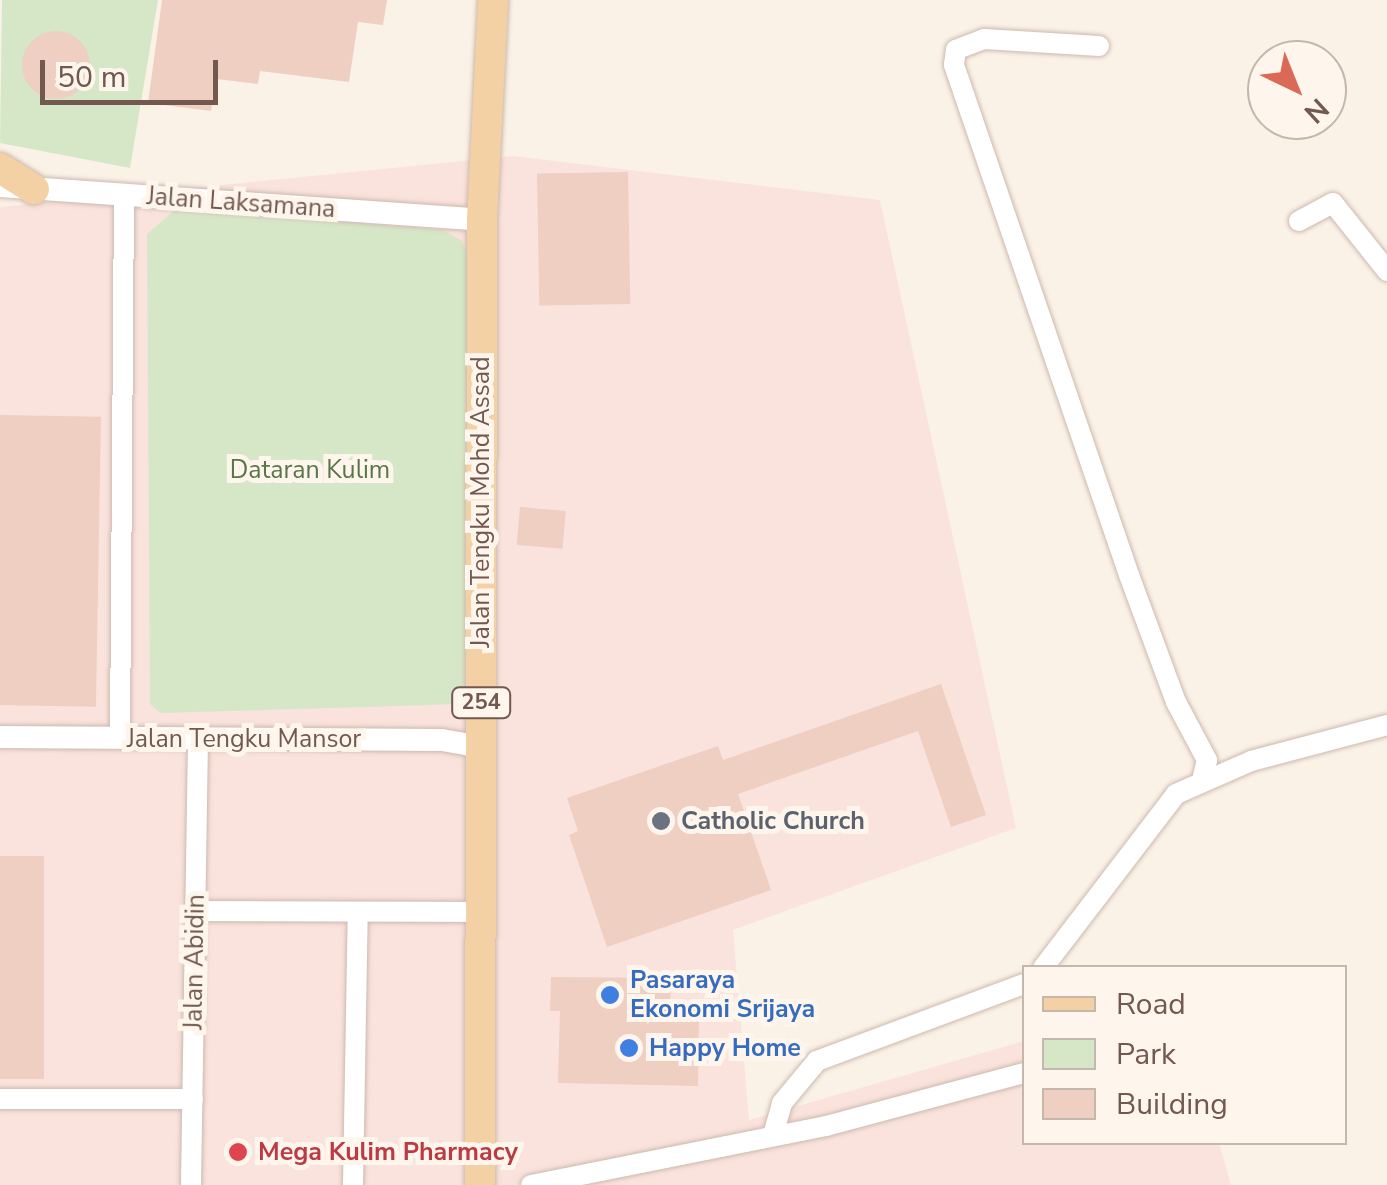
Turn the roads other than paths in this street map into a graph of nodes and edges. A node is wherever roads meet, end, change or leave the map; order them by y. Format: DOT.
graph roads {
  1 [pos="494,0"];
  2 [pos="1099,46"];
  3 [pos="0,168"];
  4 [pos="0,186"];
  5 [pos="34,189"];
  6 [pos="124,195"];
  7 [pos="482,220"];
  8 [pos="1299,221"];
  9 [pos="1387,271"];
  10 [pos="1387,724"];
  11 [pos="0,737"];
  12 [pos="120,738"];
  13 [pos="198,739"];
  14 [pos="481,757"];
  15 [pos="1207,777"];
  16 [pos="196,910"];
  17 [pos="358,912"];
  18 [pos="480,912"];
  19 [pos="1044,965"];
  20 [pos="1022,985"];
  21 [pos="1022,1074"];
  22 [pos="0,1099"];
  23 [pos="192,1099"];
  24 [pos="773,1136"];
  25 [pos="191,1185"];
  26 [pos="353,1185"];
  27 [pos="480,1185"];
  28 [pos="532,1185"];
  1 -- 7 [label="main road, Jalan Tengku Mohd Assad / 254"];
  2 -- 15 [label="street"];
  3 -- 5 [label="main road"];
  4 -- 5 [label="street, Jalan Laksamana"];
  5 -- 6 [label="street, Jalan Laksamana"];
  6 -- 7 [label="street, Jalan Laksamana"];
  6 -- 12 [label="street"];
  7 -- 14 [label="main road, Jalan Tengku Mohd Assad / 254"];
  8 -- 9 [label="street"];
  10 -- 15 [label="street"];
  11 -- 12 [label="street, Jalan Tengku Mansor"];
  12 -- 13 [label="street, Jalan Tengku Mansor"];
  13 -- 14 [label="street, Jalan Tengku Mansor"];
  13 -- 16 [label="street, Jalan Abidin"];
  14 -- 18 [label="main road, Jalan Tengku Mohd Assad / 254"];
  15 -- 19 [label="street"];
  16 -- 17 [label="street"];
  16 -- 23 [label="street, Jalan Abidin"];
  17 -- 18 [label="street"];
  17 -- 26 [label="street"];
  18 -- 27 [label="main road, Jalan Tengku Mohd Assad / 254"];
  20 -- 24 [label="street"];
  21 -- 24 [label="street"];
  22 -- 23 [label="street"];
  23 -- 25 [label="street, Jalan Abidin"];
  24 -- 28 [label="street"];
}
